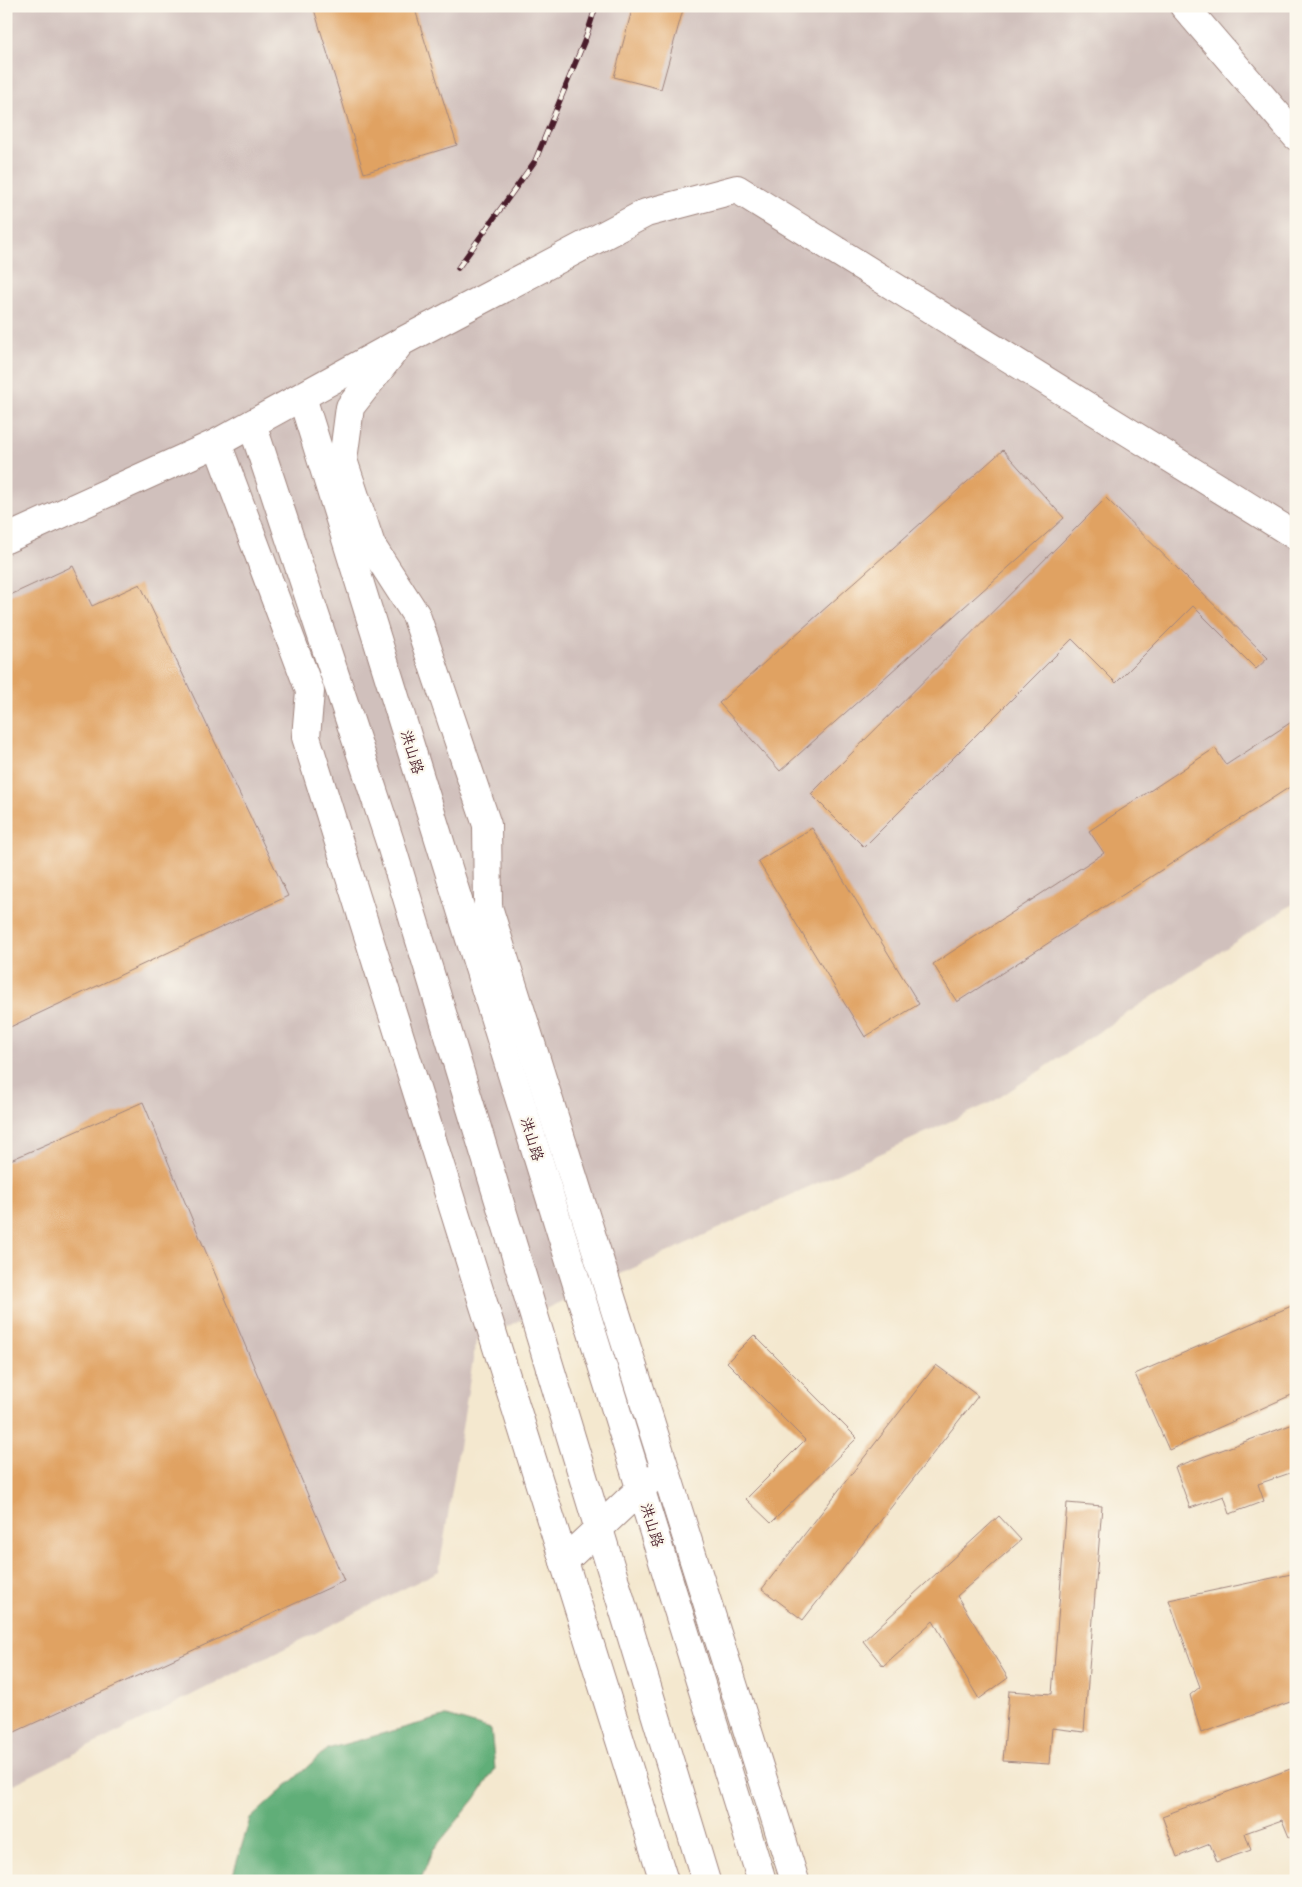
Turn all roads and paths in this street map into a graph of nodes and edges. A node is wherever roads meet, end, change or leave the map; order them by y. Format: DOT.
graph roads {
  1 [pos="1184,6"];
  2 [pos="1296,136"];
  3 [pos="400,342"];
  4 [pos="302,397"];
  5 [pos="252,424"];
  6 [pos="217,443"];
  7 [pos="1296,536"];
  8 [pos="6,539"];
  9 [pos="663,1464"];
  10 [pos="641,1490"];
  11 [pos="599,1528"];
  12 [pos="564,1561"];
  13 [pos="664,1881"];
  14 [pos="706,1881"];
  15 [pos="762,1881"];
  16 [pos="795,1881"];
  1 -- 2 [label="street"];
  3 -- 4 [label="street"];
  3 -- 7 [label="street"];
  3 -- 9 [label="street"];
  4 -- 5 [label="street"];
  4 -- 10 [label="street, 洪山路"];
  5 -- 6 [label="street"];
  5 -- 11 [label="street"];
  6 -- 8 [label="street"];
  6 -- 12 [label="street"];
  9 -- 10 [label="street"];
  9 -- 16 [label="street"];
  10 -- 11 [label="street"];
  10 -- 15 [label="street, 洪山路"];
  11 -- 12 [label="street"];
  11 -- 14 [label="street"];
  12 -- 13 [label="street"];
}
